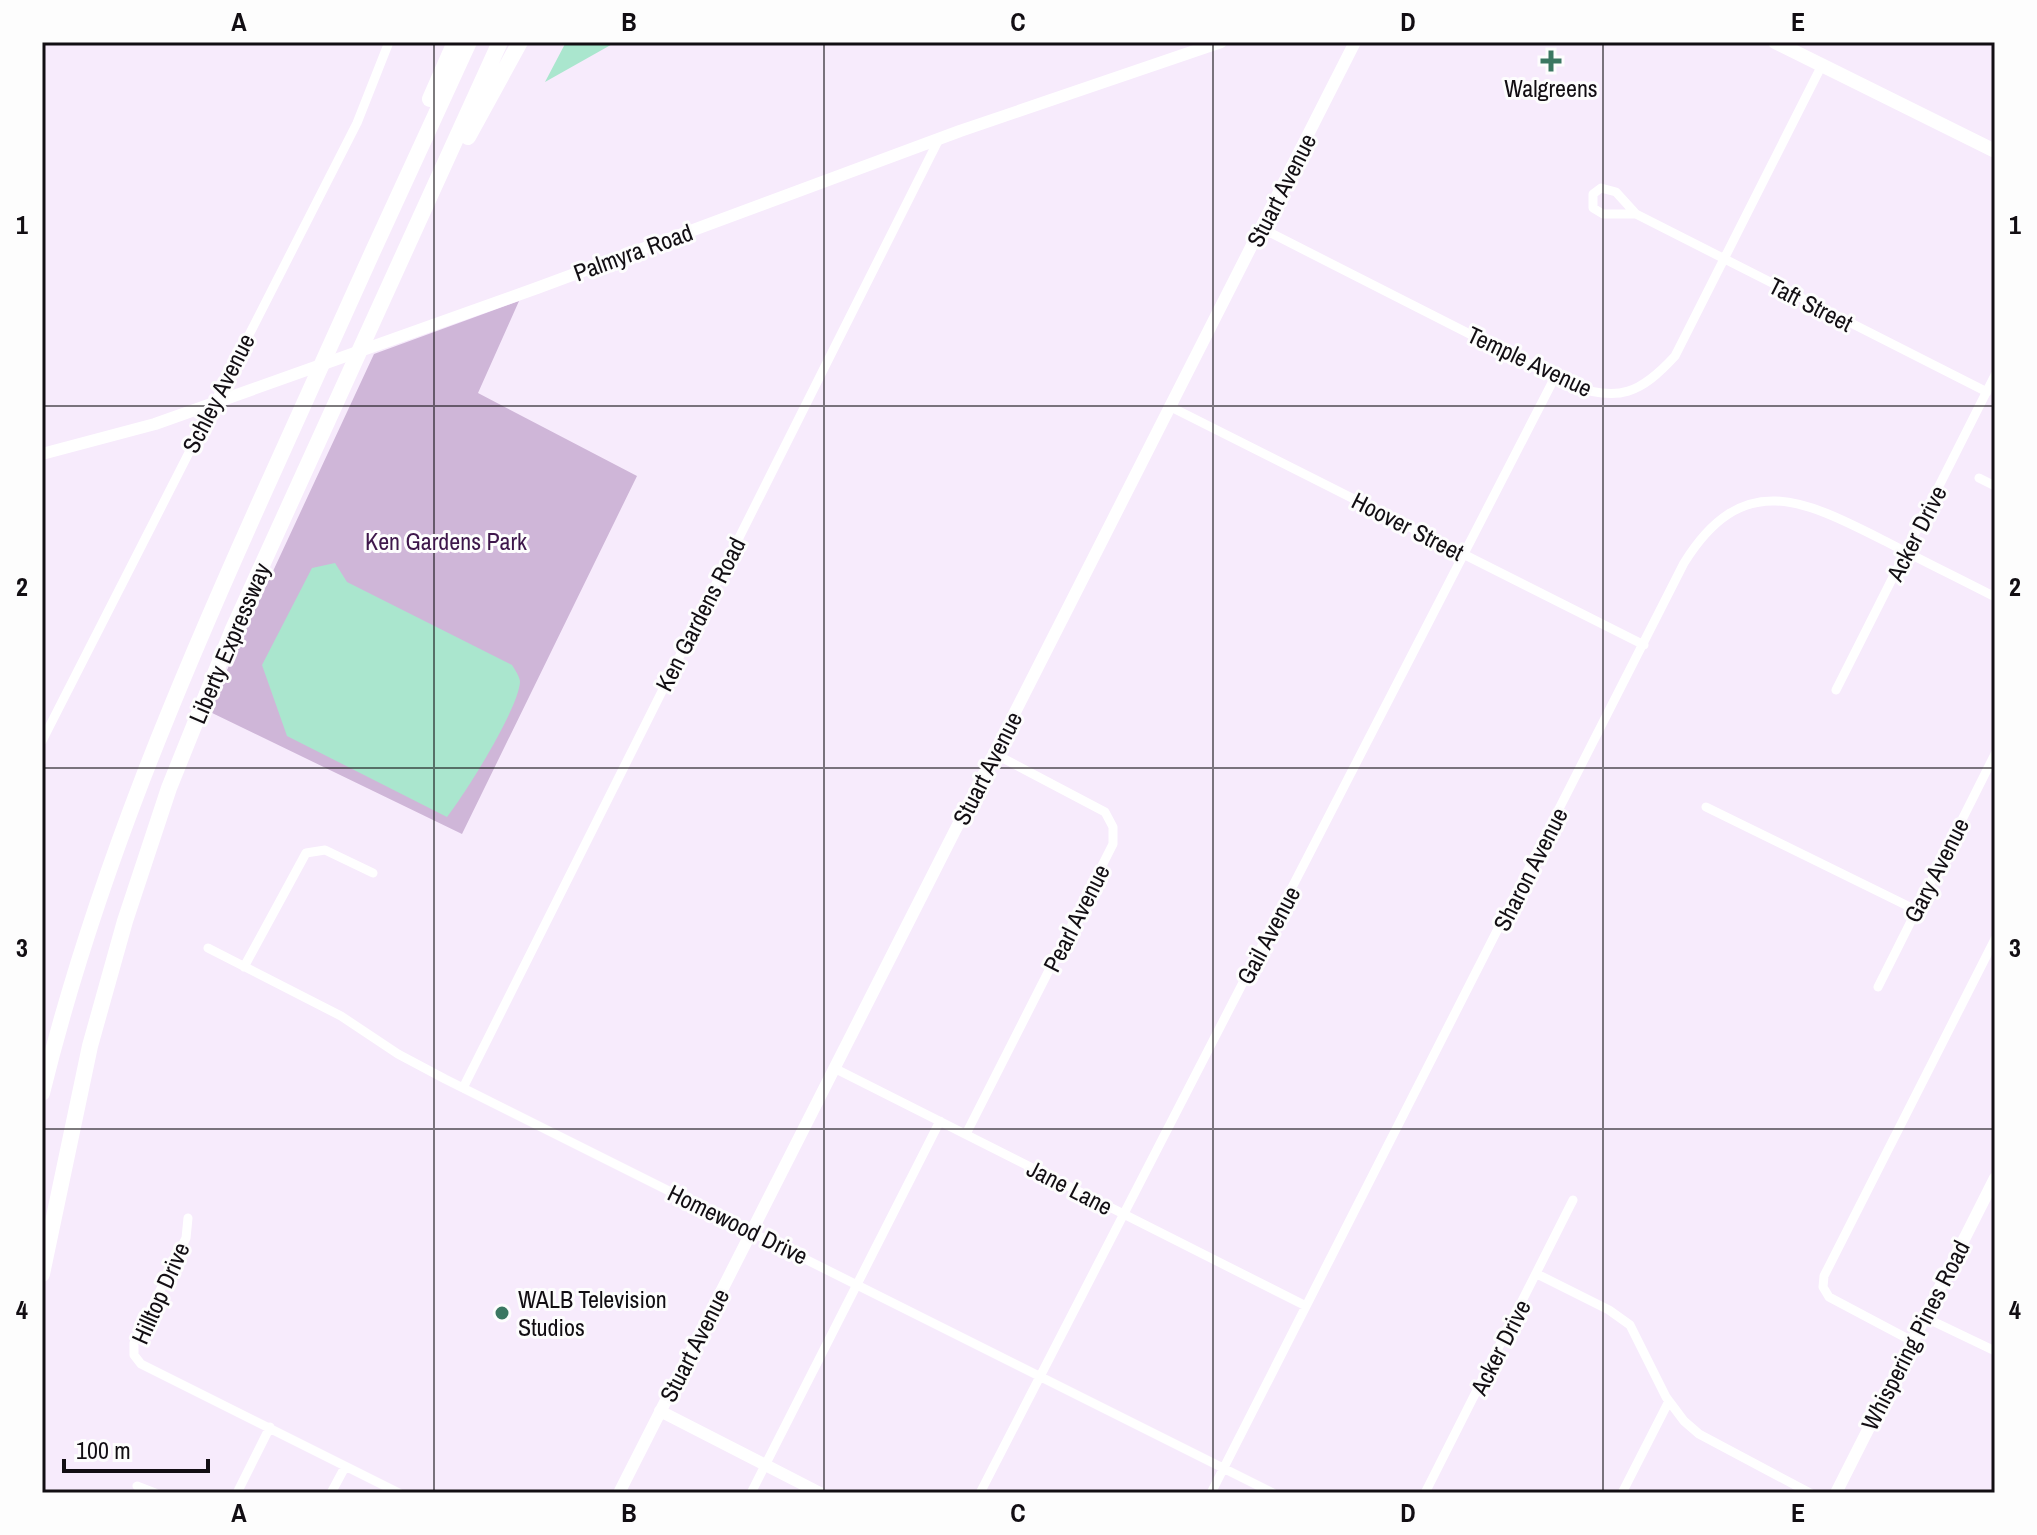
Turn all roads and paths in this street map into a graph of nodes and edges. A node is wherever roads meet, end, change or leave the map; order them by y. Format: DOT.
graph roads {
  1 [pos="389,42"];
  2 [pos="455,42"];
  3 [pos="469,42"];
  4 [pos="500,42"];
  5 [pos="520,42"];
  6 [pos="1221,42"];
  7 [pos="1355,42"];
  8 [pos="1775,42"];
  9 [pos="1822,65"];
  10 [pos="449,72"];
  11 [pos="491,80"];
  12 [pos="938,141"];
  13 [pos="1995,151"];
  14 [pos="1636,214"];
  15 [pos="1261,228"];
  16 [pos="1724,260"];
  17 [pos="1995,375"];
  18 [pos="1555,377"];
  19 [pos="1987,392"];
  20 [pos="212,403"];
  21 [pos="1171,407"];
  22 [pos="42,454"];
  23 [pos="1979,478"];
  24 [pos="1995,486"];
  25 [pos="1907,552"];
  26 [pos="1464,553"];
  27 [pos="1995,597"];
  28 [pos="1644,645"];
  29 [pos="1836,690"];
  30 [pos="45,726"];
  31 [pos="42,741"];
  32 [pos="995,754"];
  33 [pos="1995,754"];
  34 [pos="1706,807"];
  35 [pos="373,873"];
  36 [pos="1916,910"];
  37 [pos="1995,939"];
  38 [pos="208,948"];
  39 [pos="244,967"];
  40 [pos="1878,987"];
  41 [pos="834,1068"];
  42 [pos="463,1088"];
  43 [pos="42,1093"];
  44 [pos="940,1121"];
  45 [pos="966,1134"];
  46 [pos="1995,1178"];
  47 [pos="1573,1200"];
  48 [pos="1122,1213"];
  49 [pos="188,1218"];
  50 [pos="752,1231"];
  51 [pos="42,1274"];
  52 [pos="1537,1274"];
  53 [pos="858,1283"];
  54 [pos="1306,1306"];
  55 [pos="1924,1317"];
  56 [pos="1912,1341"];
  57 [pos="1995,1351"];
  58 [pos="1040,1376"];
  59 [pos="1669,1401"];
  60 [pos="660,1411"];
  61 [pos="270,1427"];
  62 [pos="766,1465"];
  63 [pos="345,1467"];
  64 [pos="1223,1469"];
  65 [pos="137,1486"];
  66 [pos="155,1493"];
  67 [pos="237,1493"];
  68 [pos="331,1493"];
  69 [pos="399,1493"];
  70 [pos="619,1493"];
  71 [pos="751,1493"];
  72 [pos="820,1493"];
  73 [pos="980,1493"];
  74 [pos="1211,1493"];
  75 [pos="1273,1493"];
  76 [pos="1425,1493"];
  77 [pos="1622,1493"];
  78 [pos="1810,1493"];
  79 [pos="1836,1493"];
  1 -- 20 [label="street, Schley Avenue"];
  2 -- 10 [label="highway"];
  3 -- 10 [label="highway"];
  4 -- 11 [label="highway"];
  5 -- 11 [label="highway"];
  6 -- 12 [label="street, Palmyra Road"];
  7 -- 15 [label="street, Stuart Avenue"];
  8 -- 9 [label="main road"];
  9 -- 13 [label="main road"];
  9 -- 16 [label="street, Temple Avenue"];
  10 -- 43 [label="highway, Liberty Expressway"];
  11 -- 51 [label="highway, Liberty Expressway"];
  12 -- 20 [label="street, Palmyra Road"];
  12 -- 42 [label="street, Ken Gardens Road"];
  14 -- 14 [label="street, Taft Street"];
  14 -- 16 [label="street, Taft Street"];
  15 -- 18 [label="street, Temple Avenue"];
  15 -- 21 [label="street, Stuart Avenue"];
  16 -- 18 [label="street, Temple Avenue"];
  16 -- 19 [label="street, Taft Street"];
  17 -- 19 [label="street, Acker Drive"];
  18 -- 26 [label="street, Gail Avenue"];
  19 -- 25 [label="street, Acker Drive"];
  20 -- 22 [label="street, Palmyra Road"];
  20 -- 30 [label="street, Schley Avenue"];
  21 -- 26 [label="street, Hoover Street"];
  21 -- 32 [label="street, Stuart Avenue"];
  23 -- 24 [label="street"];
  25 -- 27 [label="street, Sharon Avenue"];
  25 -- 28 [label="street, Sharon Avenue"];
  25 -- 29 [label="street, Acker Drive"];
  26 -- 28 [label="street, Hoover Street"];
  26 -- 48 [label="street, Gail Avenue"];
  28 -- 54 [label="street, Sharon Avenue"];
  30 -- 31 [label="street, Schley Avenue"];
  32 -- 41 [label="street, Stuart Avenue"];
  32 -- 45 [label="street, Pearl Avenue"];
  33 -- 36 [label="street, Gary Avenue"];
  34 -- 36 [label="street"];
  35 -- 39 [label="street"];
  36 -- 40 [label="street, Gary Avenue"];
  37 -- 56 [label="street"];
  38 -- 39 [label="street, Homewood Drive"];
  39 -- 42 [label="street, Homewood Drive"];
  41 -- 44 [label="street, Jane Lane"];
  41 -- 50 [label="street, Stuart Avenue"];
  42 -- 50 [label="street, Homewood Drive"];
  44 -- 45 [label="street, Jane Lane"];
  44 -- 53 [label="street"];
  45 -- 48 [label="street, Jane Lane"];
  46 -- 55 [label="street, Whispering Pines Road"];
  47 -- 52 [label="street, Acker Drive"];
  48 -- 54 [label="street, Jane Lane"];
  48 -- 58 [label="street, Gail Avenue"];
  49 -- 61 [label="street, Hilltop Drive"];
  50 -- 53 [label="street, Homewood Drive"];
  50 -- 60 [label="street, Stuart Avenue"];
  52 -- 59 [label="street"];
  52 -- 76 [label="street, Acker Drive"];
  53 -- 58 [label="street, Homewood Drive"];
  53 -- 62 [label="street"];
  54 -- 64 [label="street, Sharon Avenue"];
  55 -- 56 [label="street, Whispering Pines Road"];
  55 -- 57 [label="street"];
  56 -- 79 [label="street, Whispering Pines Road"];
  58 -- 64 [label="street, Homewood Drive"];
  58 -- 73 [label="street, Gail Avenue"];
  59 -- 77 [label="street"];
  59 -- 78 [label="street"];
  60 -- 62 [label="street"];
  60 -- 70 [label="street, Stuart Avenue"];
  61 -- 63 [label="street, Hilltop Drive"];
  61 -- 67 [label="street"];
  62 -- 71 [label="street"];
  62 -- 72 [label="street"];
  63 -- 68 [label="street"];
  63 -- 69 [label="street, Hilltop Drive"];
  64 -- 74 [label="street, Sharon Avenue"];
  64 -- 75 [label="street, Homewood Drive"];
  65 -- 66 [label="street"];
}
